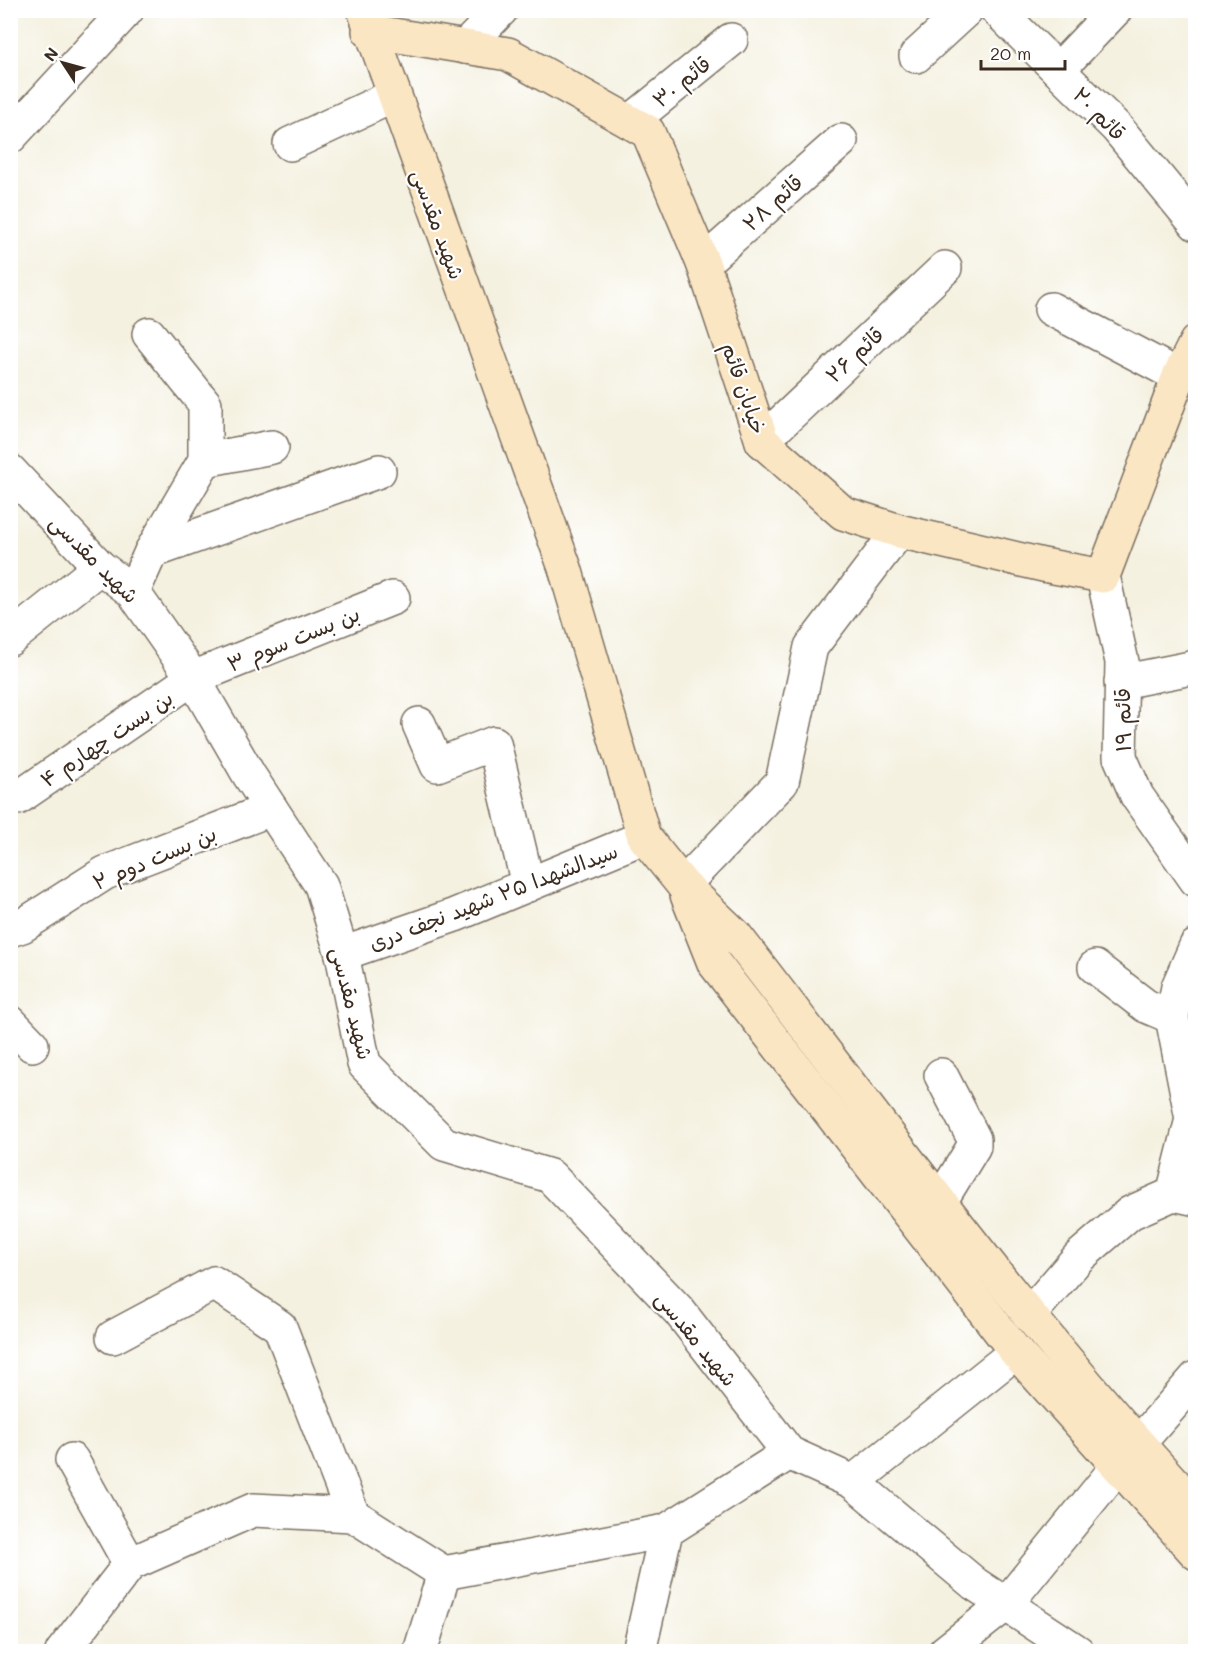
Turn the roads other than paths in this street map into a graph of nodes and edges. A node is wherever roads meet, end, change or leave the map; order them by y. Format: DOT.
graph roads {
  1 [pos="127,10"];
  2 [pos="501,10"];
  3 [pos="966,10"];
  4 [pos="997,10"];
  5 [pos="1114,10"];
  6 [pos="360,17"];
  7 [pos="731,39"];
  8 [pos="465,47"];
  9 [pos="916,56"];
  10 [pos="1058,70"];
  11 [pos="393,96"];
  12 [pos="630,122"];
  13 [pos="10,136"];
  14 [pos="841,141"];
  15 [pos="290,144"];
  16 [pos="1196,224"];
  17 [pos="703,263"];
  18 [pos="945,268"];
  19 [pos="1051,309"];
  20 [pos="149,334"];
  21 [pos="1196,342"];
  22 [pos="1179,376"];
  23 [pos="762,441"];
  24 [pos="272,447"];
  25 [pos="205,460"];
  26 [pos="10,471"];
  27 [pos="379,471"];
  28 [pos="899,531"];
  29 [pos="152,552"];
  30 [pos="100,567"];
  31 [pos="1103,576"];
  32 [pos="133,592"];
  33 [pos="393,598"];
  34 [pos="10,639"];
  35 [pos="1196,668"];
  36 [pos="193,678"];
  37 [pos="1121,682"];
  38 [pos="419,724"];
  39 [pos="18,798"];
  40 [pos="271,809"];
  41 [pos="644,837"];
  42 [pos="1195,878"];
  43 [pos="528,885"];
  44 [pos="683,885"];
  45 [pos="10,930"];
  46 [pos="1196,946"];
  47 [pos="342,954"];
  48 [pos="1095,967"];
  49 [pos="1172,1017"];
  50 [pos="941,1075"];
  51 [pos="1194,1119"];
  52 [pos="1184,1197"];
  53 [pos="941,1200"];
  54 [pos="1029,1315"];
  55 [pos="113,1337"];
  56 [pos="1016,1352"];
  57 [pos="1196,1378"];
  58 [pos="789,1454"];
  59 [pos="1128,1455"];
  60 [pos="72,1460"];
  61 [pos="853,1482"];
  62 [pos="1196,1507"];
  63 [pos="353,1515"];
  64 [pos="666,1531"];
  65 [pos="1196,1553"];
  66 [pos="130,1564"];
  67 [pos="444,1574"];
  68 [pos="1006,1604"];
  69 [pos="62,1652"];
  70 [pos="420,1652"];
  71 [pos="639,1652"];
  72 [pos="945,1652"];
  73 [pos="1078,1652"];
  1 -- 13 [label="street"];
  2 -- 8 [label="street"];
  3 -- 9 [label="street"];
  4 -- 10 [label="street, قائم ۲۰"];
  5 -- 10 [label="street"];
  6 -- 8 [label="street, خیابان قائم"];
  6 -- 11 [label="street, شهید مقدسی"];
  7 -- 12 [label="street, قائم ۳۰"];
  8 -- 12 [label="street, خیابان قائم"];
  10 -- 16 [label="street, قائم ۲۰"];
  11 -- 15 [label="street"];
  11 -- 41 [label="street, شهید مقدسی"];
  12 -- 17 [label="street, خیابان قائم"];
  14 -- 17 [label="street, قائم ۲۸"];
  17 -- 23 [label="street, خیابان قائم"];
  18 -- 23 [label="street, قائم ۲۶"];
  19 -- 22 [label="street"];
  20 -- 25 [label="street"];
  21 -- 22 [label="street"];
  22 -- 31 [label="street"];
  23 -- 28 [label="street, خیابان قائم"];
  24 -- 25 [label="street"];
  25 -- 29 [label="street"];
  26 -- 30 [label="street, شهید مقدسی"];
  27 -- 29 [label="street"];
  28 -- 31 [label="street, خیابان قائم"];
  28 -- 44 [label="street"];
  29 -- 32 [label="street"];
  30 -- 32 [label="street, شهید مقدسی"];
  30 -- 34 [label="street"];
  31 -- 37 [label="street, قائم ۱۹"];
  32 -- 36 [label="street, شهید مقدسی"];
  33 -- 36 [label="street, بن بست سوم ۳"];
  35 -- 37 [label="street"];
  36 -- 39 [label="street, بن بست چهارم ۴"];
  36 -- 40 [label="street, شهید مقدسی"];
  37 -- 42 [label="street, قائم ۱۹"];
  38 -- 43 [label="street"];
  40 -- 45 [label="street, بن بست دوم ۲"];
  40 -- 47 [label="street, شهید مقدسی"];
  41 -- 43 [label="street, سیدالشهدا ۲۵ شهید نجف دری"];
  41 -- 44 [label="street, شهید مقدسی"];
  43 -- 47 [label="street, سیدالشهدا ۲۵ شهید نجف دری"];
  44 -- 53 [label="street, شهید مقدسی"];
  44 -- 56 [label="street, شهید مقدسی"];
  46 -- 49 [label="street"];
  47 -- 58 [label="street, شهید مقدسی"];
  48 -- 49 [label="street"];
  49 -- 51 [label="street"];
  50 -- 53 [label="street"];
  51 -- 52 [label="street"];
  52 -- 54 [label="street"];
  53 -- 54 [label="street, شهید مقدسی"];
  54 -- 59 [label="street, شهید مقدسی"];
  55 -- 63 [label="street"];
  56 -- 59 [label="street, شهید مقدسی"];
  56 -- 61 [label="street"];
  57 -- 59 [label="street"];
  58 -- 61 [label="street, شهید مقدسی"];
  58 -- 64 [label="street"];
  59 -- 62 [label="street, شهید مقدسی"];
  59 -- 65 [label="street, شهید مقدسی"];
  59 -- 68 [label="street"];
  60 -- 66 [label="street"];
  61 -- 68 [label="street, شهید مقدسی"];
  63 -- 66 [label="street"];
  63 -- 67 [label="street"];
  64 -- 67 [label="street"];
  64 -- 71 [label="street"];
  66 -- 69 [label="street"];
  67 -- 70 [label="street"];
  68 -- 72 [label="street"];
  68 -- 73 [label="street, شهید مقدسی"];
}
